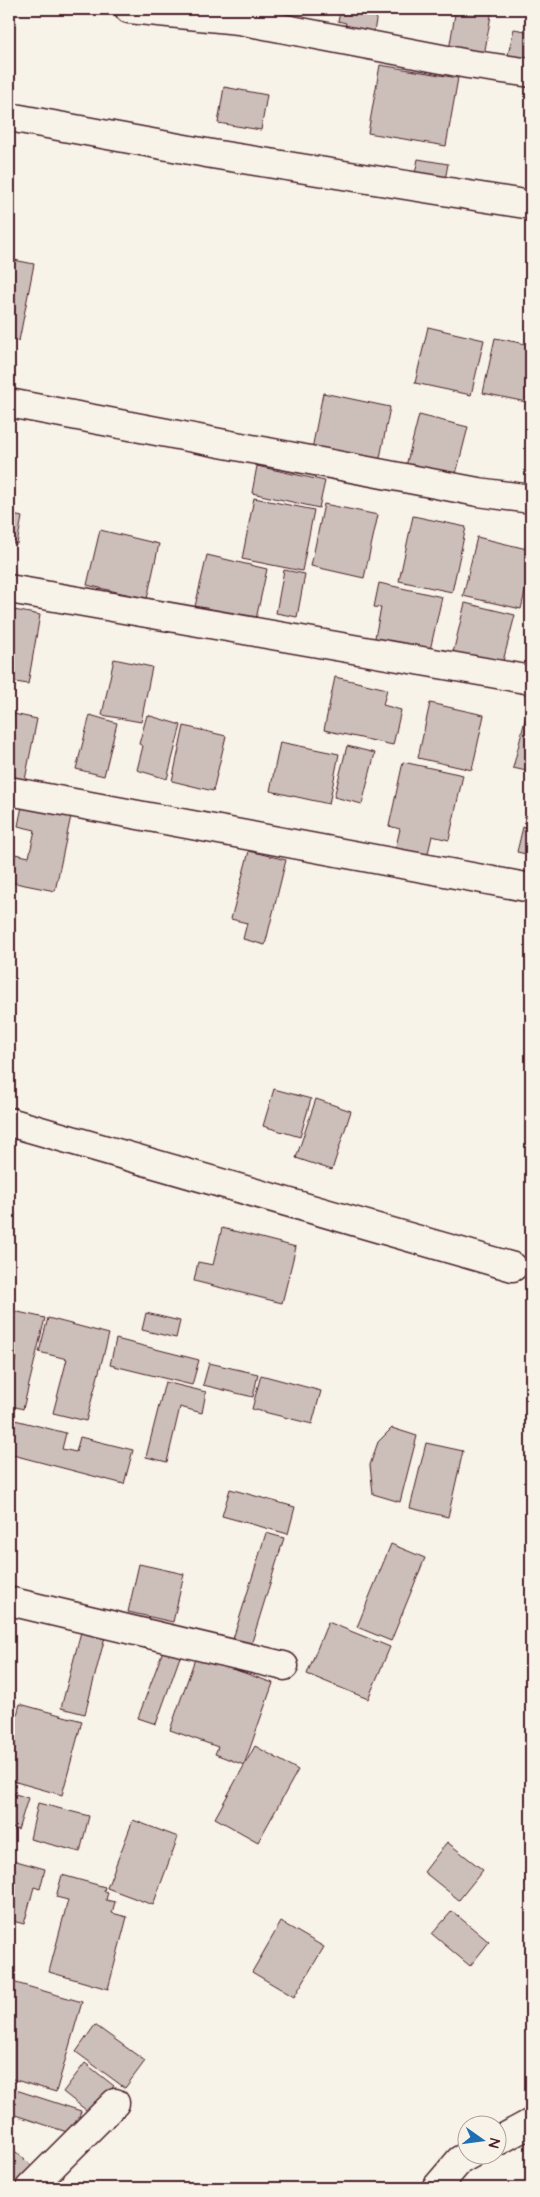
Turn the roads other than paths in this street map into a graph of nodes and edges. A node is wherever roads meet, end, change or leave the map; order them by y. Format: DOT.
graph roads {
  1 [pos="129,9"];
  2 [pos="240,14"];
  3 [pos="531,73"];
  4 [pos="9,117"];
  5 [pos="531,205"];
  6 [pos="9,403"];
  7 [pos="531,499"];
  8 [pos="9,589"];
  9 [pos="531,680"];
  10 [pos="9,791"];
  11 [pos="531,888"];
  12 [pos="9,1122"];
  13 [pos="513,1266"];
  14 [pos="9,1601"];
  15 [pos="284,1666"];
  16 [pos="115,2103"];
  17 [pos="531,2123"];
  18 [pos="508,2136"];
  19 [pos="458,2162"];
  20 [pos="30,2188"];
  21 [pos="436,2188"];
  1 -- 2 [label="street"];
  2 -- 3 [label="street"];
  4 -- 5 [label="street"];
  6 -- 7 [label="street"];
  8 -- 9 [label="street"];
  10 -- 11 [label="street"];
  12 -- 13 [label="street"];
  14 -- 15 [label="street"];
  16 -- 20 [label="street"];
  17 -- 18 [label="street"];
  19 -- 21 [label="street"];
}
